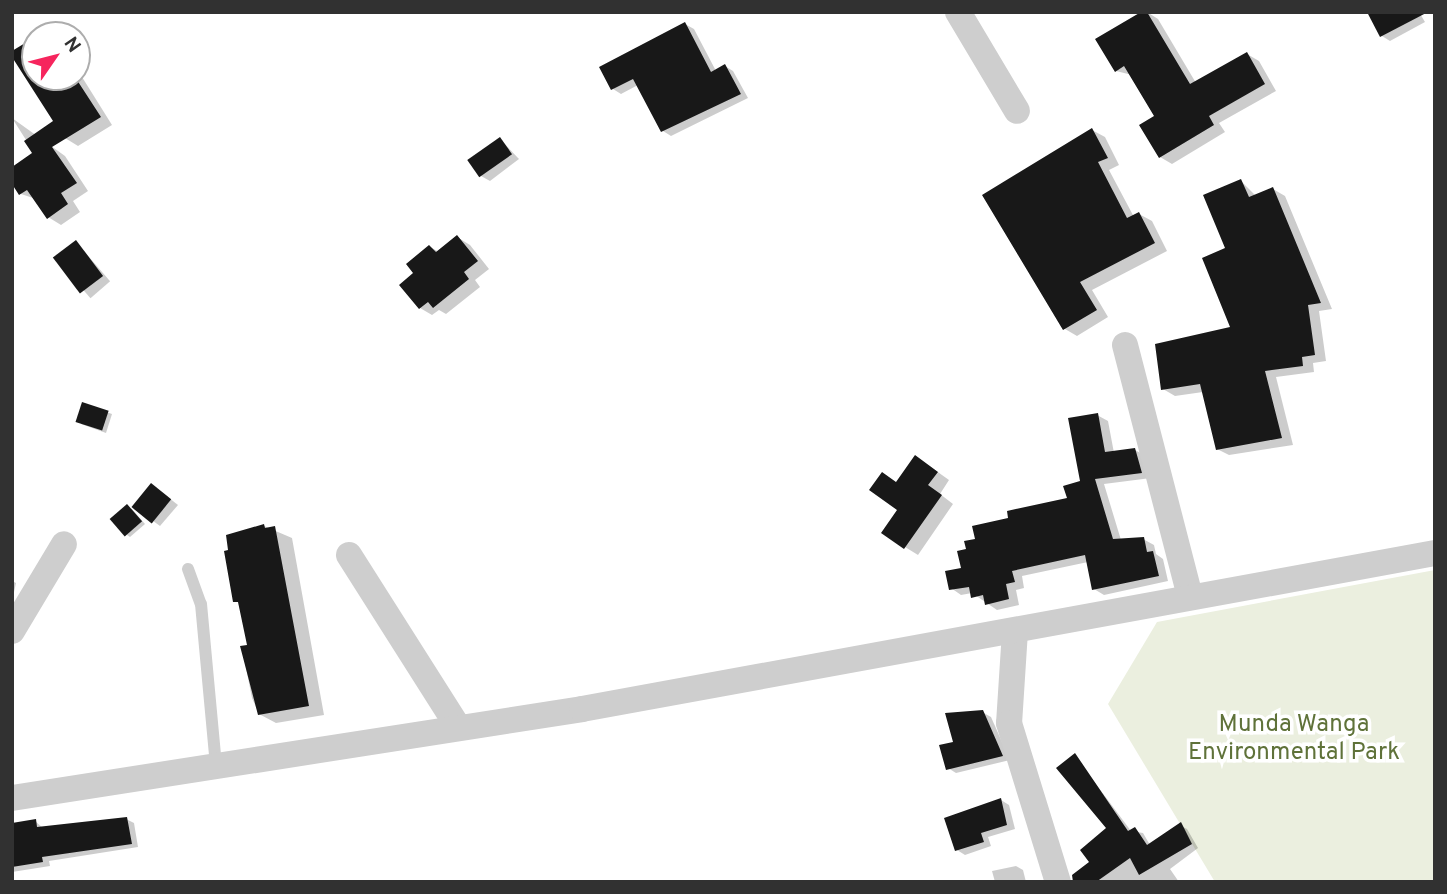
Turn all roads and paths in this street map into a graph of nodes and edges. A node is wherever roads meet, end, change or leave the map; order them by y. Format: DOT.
graph roads {
  1 [pos="958,12"];
  2 [pos="1017,111"];
  3 [pos="1125,345"];
  4 [pos="64,544"];
  5 [pos="1435,553"];
  6 [pos="349,555"];
  7 [pos="188,569"];
  8 [pos="1190,597"];
  9 [pos="12,631"];
  10 [pos="1015,631"];
  11 [pos="458,727"];
  12 [pos="216,765"];
  13 [pos="12,798"];
  14 [pos="1058,882"];
  1 -- 2 [label="street"];
  3 -- 8 [label="street"];
  4 -- 9 [label="street"];
  5 -- 8 [label="street"];
  6 -- 11 [label="street"];
  7 -- 12 [label="lane"];
  8 -- 10 [label="street"];
  10 -- 11 [label="street"];
  10 -- 14 [label="street"];
  11 -- 12 [label="street"];
  12 -- 13 [label="street"];
}
